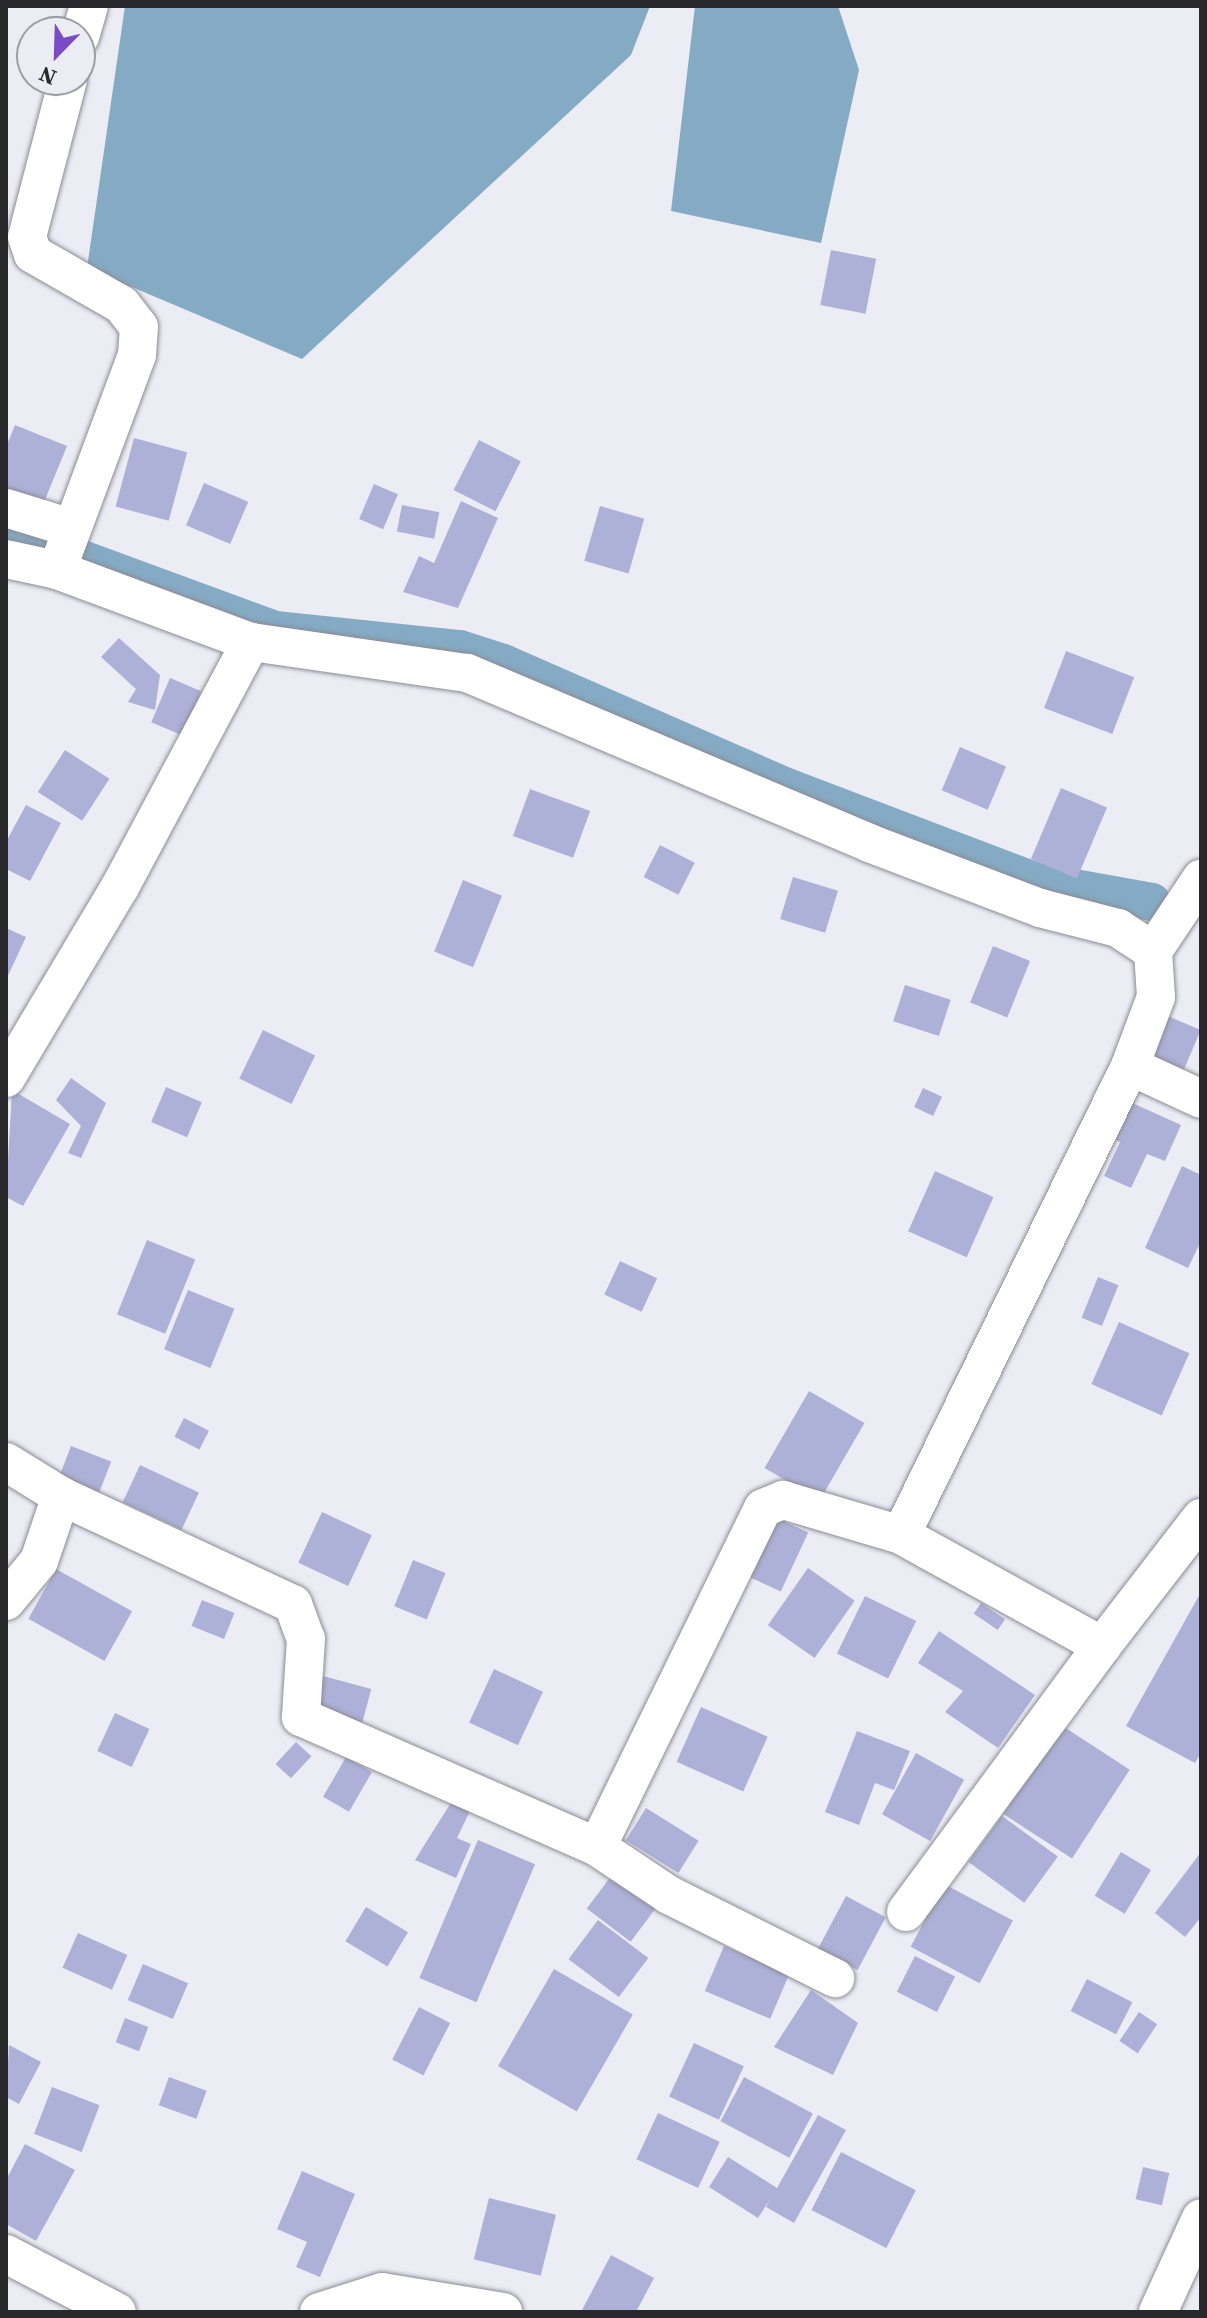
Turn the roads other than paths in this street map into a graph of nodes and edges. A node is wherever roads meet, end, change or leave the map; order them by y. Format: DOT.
graph roads {
  1 [pos="64,96"];
  2 [pos="6,508"];
  3 [pos="63,553"];
  4 [pos="6,559"];
  5 [pos="251,642"];
  6 [pos="1201,879"];
  7 [pos="1153,951"];
  8 [pos="1130,1066"];
  9 [pos="6,1078"];
  10 [pos="1201,1099"];
  11 [pos="6,1462"];
  12 [pos="61,1496"];
  13 [pos="1201,1518"];
  14 [pos="901,1535"];
  15 [pos="6,1601"];
  16 [pos="1102,1646"];
  17 [pos="597,1847"];
  18 [pos="906,1912"];
  19 [pos="835,1978"];
  20 [pos="1201,2218"];
  21 [pos="6,2254"];
  22 [pos="117,2312"];
  23 [pos="319,2312"];
  24 [pos="503,2312"];
  25 [pos="1158,2312"];
  1 -- 3 [label="street"];
  2 -- 3 [label="street"];
  3 -- 4 [label="street"];
  3 -- 5 [label="street"];
  5 -- 7 [label="street"];
  5 -- 9 [label="street"];
  6 -- 7 [label="street"];
  7 -- 8 [label="street"];
  8 -- 10 [label="street"];
  8 -- 14 [label="street"];
  11 -- 12 [label="street"];
  12 -- 15 [label="street"];
  12 -- 17 [label="street"];
  13 -- 16 [label="street"];
  14 -- 16 [label="street"];
  14 -- 17 [label="street"];
  16 -- 18 [label="street"];
  17 -- 19 [label="street"];
  20 -- 25 [label="street"];
  21 -- 22 [label="street"];
  23 -- 24 [label="street"];
}
